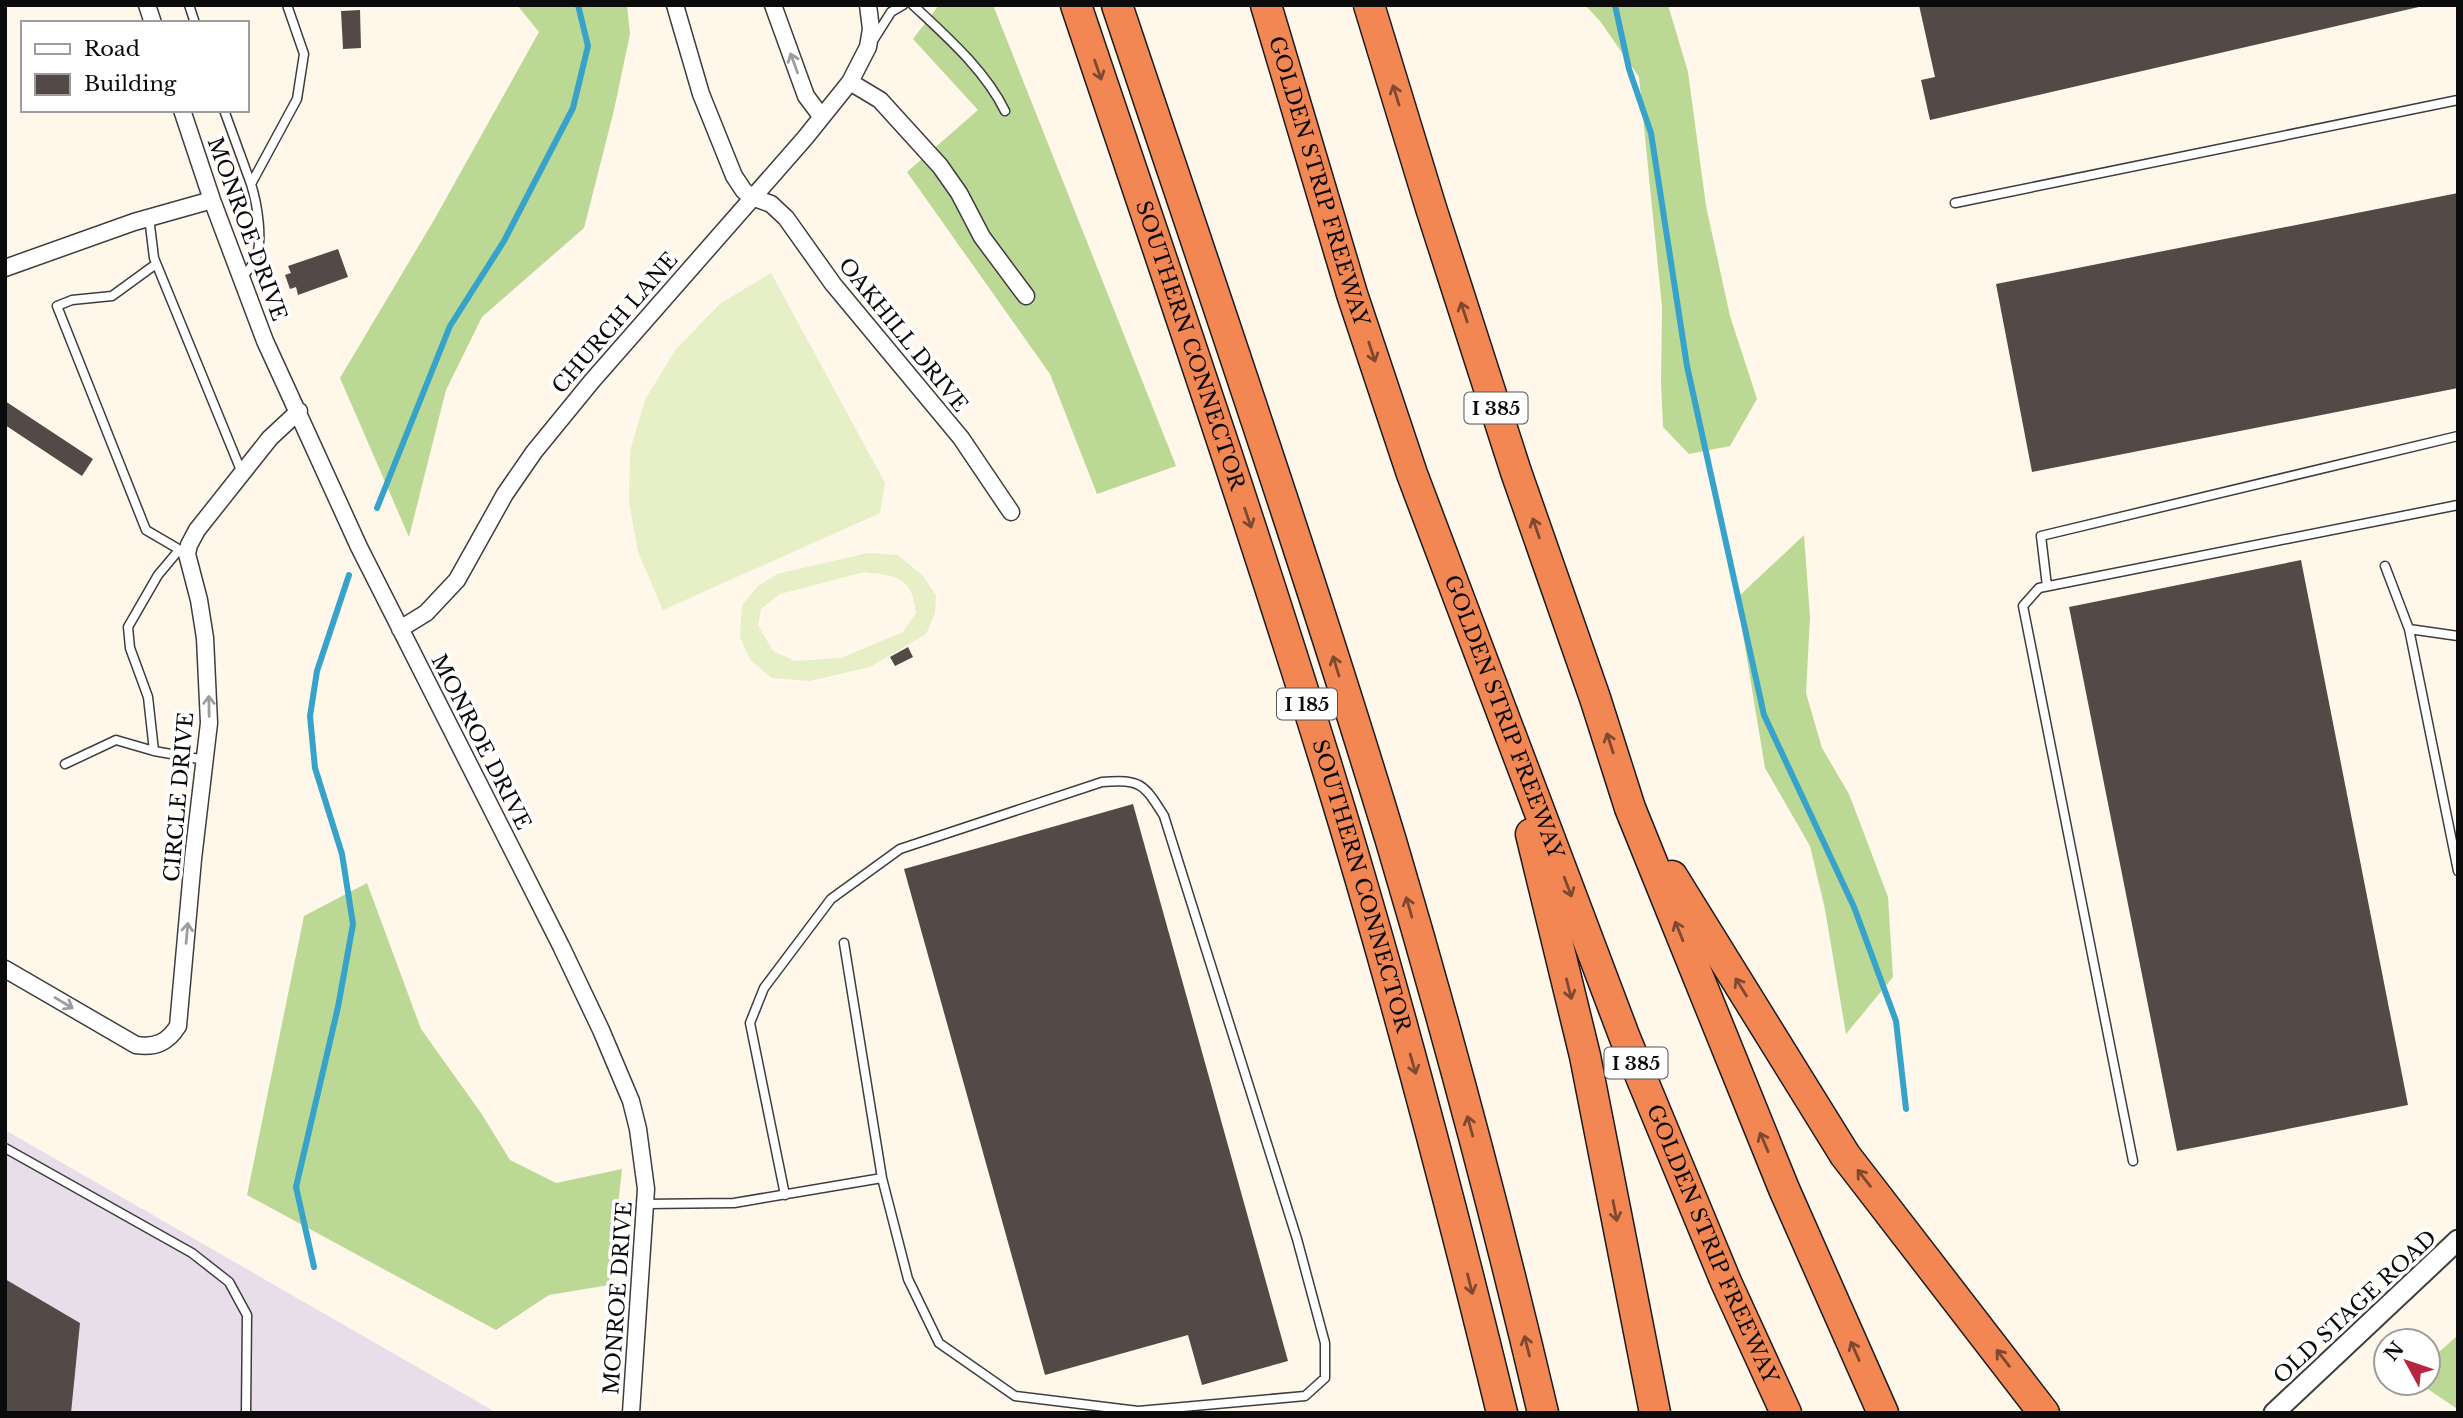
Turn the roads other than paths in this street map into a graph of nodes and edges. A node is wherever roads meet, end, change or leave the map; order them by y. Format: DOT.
graph roads {
  1 [pos="287,5"];
  2 [pos="675,5"];
  3 [pos="773,5"];
  4 [pos="869,5"];
  5 [pos="903,5"];
  6 [pos="913,5"];
  7 [pos="1076,5"];
  8 [pos="1117,5"];
  9 [pos="1266,5"];
  10 [pos="1369,5"];
  11 [pos="868,47"];
  12 [pos="850,82"];
  13 [pos="2458,100"];
  14 [pos="1005,111"];
  15 [pos="183,112"];
  16 [pos="225,112"];
  17 [pos="821,116"];
  18 [pos="251,184"];
  19 [pos="752,197"];
  20 [pos="212,200"];
  21 [pos="1955,203"];
  22 [pos="149,218"];
  23 [pos="156,264"];
  24 [pos="5,268"];
  25 [pos="242,278"];
  26 [pos="1026,296"];
  27 [pos="299,411"];
  28 [pos="2458,436"];
  29 [pos="242,474"];
  30 [pos="2458,505"];
  31 [pos="1011,512"];
  32 [pos="183,552"];
  33 [pos="2385,566"];
  34 [pos="2047,586"];
  35 [pos="400,629"];
  36 [pos="2409,629"];
  37 [pos="2458,636"];
  38 [pos="1501,708"];
  39 [pos="154,751"];
  40 [pos="205,760"];
  41 [pos="65,765"];
  42 [pos="1630,808"];
  43 [pos="2458,870"];
  44 [pos="844,943"];
  45 [pos="5,969"];
  46 [pos="5,1148"];
  47 [pos="2133,1161"];
  48 [pos="882,1178"];
  49 [pos="785,1195"];
  50 [pos="646,1204"];
  51 [pos="2458,1240"];
  52 [pos="2278,1410"];
  53 [pos="246,1413"];
  54 [pos="631,1413"];
  55 [pos="1502,1413"];
  56 [pos="1543,1413"];
  57 [pos="1654,1413"];
  58 [pos="1786,1413"];
  59 [pos="1883,1413"];
  60 [pos="2044,1413"];
  1 -- 18 [label="lane"];
  2 -- 19 [label="street"];
  17 -- 3 [label="street, one-way"];
  4 -- 11 [label="street"];
  5 -- 11 [label="lane"];
  6 -- 14 [label="lane"];
  7 -- 55 [label="highway, SOUTHERN CONNECTOR / I 185, one-way"];
  56 -- 8 [label="highway, SOUTHERN CONNECTOR / I 185, one-way"];
  9 -- 38 [label="highway, GOLDEN STRIP FREEWAY / I 385, one-way"];
  42 -- 10 [label="highway, I 385, one-way"];
  11 -- 12 [label="street, CHURCH LANE"];
  12 -- 17 [label="street, CHURCH LANE"];
  12 -- 26 [label="street"];
  13 -- 21 [label="lane"];
  15 -- 20 [label="street, MONROE DRIVE"];
  16 -- 18 [label="lane"];
  17 -- 19 [label="street, CHURCH LANE"];
  18 -- 25 [label="lane"];
  19 -- 31 [label="street, OAKHILL DRIVE"];
  19 -- 35 [label="street, CHURCH LANE"];
  20 -- 22 [label="street"];
  20 -- 25 [label="street, MONROE DRIVE"];
  22 -- 23 [label="lane"];
  22 -- 24 [label="street"];
  23 -- 29 [label="lane"];
  23 -- 32 [label="lane"];
  25 -- 27 [label="street, MONROE DRIVE"];
  27 -- 29 [label="street"];
  27 -- 35 [label="street, MONROE DRIVE"];
  28 -- 34 [label="lane"];
  29 -- 32 [label="street"];
  30 -- 34 [label="lane"];
  32 -- 39 [label="lane"];
  40 -- 32 [label="street, CIRCLE DRIVE, one-way"];
  33 -- 36 [label="lane"];
  34 -- 47 [label="lane"];
  35 -- 50 [label="street, MONROE DRIVE"];
  36 -- 37 [label="lane"];
  36 -- 43 [label="lane"];
  38 -- 57 [label="highway, one-way"];
  38 -- 58 [label="highway, GOLDEN STRIP FREEWAY / I 385, one-way"];
  39 -- 40 [label="lane"];
  39 -- 41 [label="lane"];
  45 -- 40 [label="street, CIRCLE DRIVE, one-way"];
  59 -- 42 [label="highway, I 385, one-way"];
  60 -- 42 [label="highway, one-way"];
  44 -- 48 [label="lane"];
  46 -- 53 [label="lane"];
  48 -- 49 [label="lane"];
  48 -- 49 [label="lane"];
  49 -- 50 [label="lane"];
  50 -- 54 [label="street, MONROE DRIVE"];
  51 -- 52 [label="street, OLD STAGE ROAD"];
}
